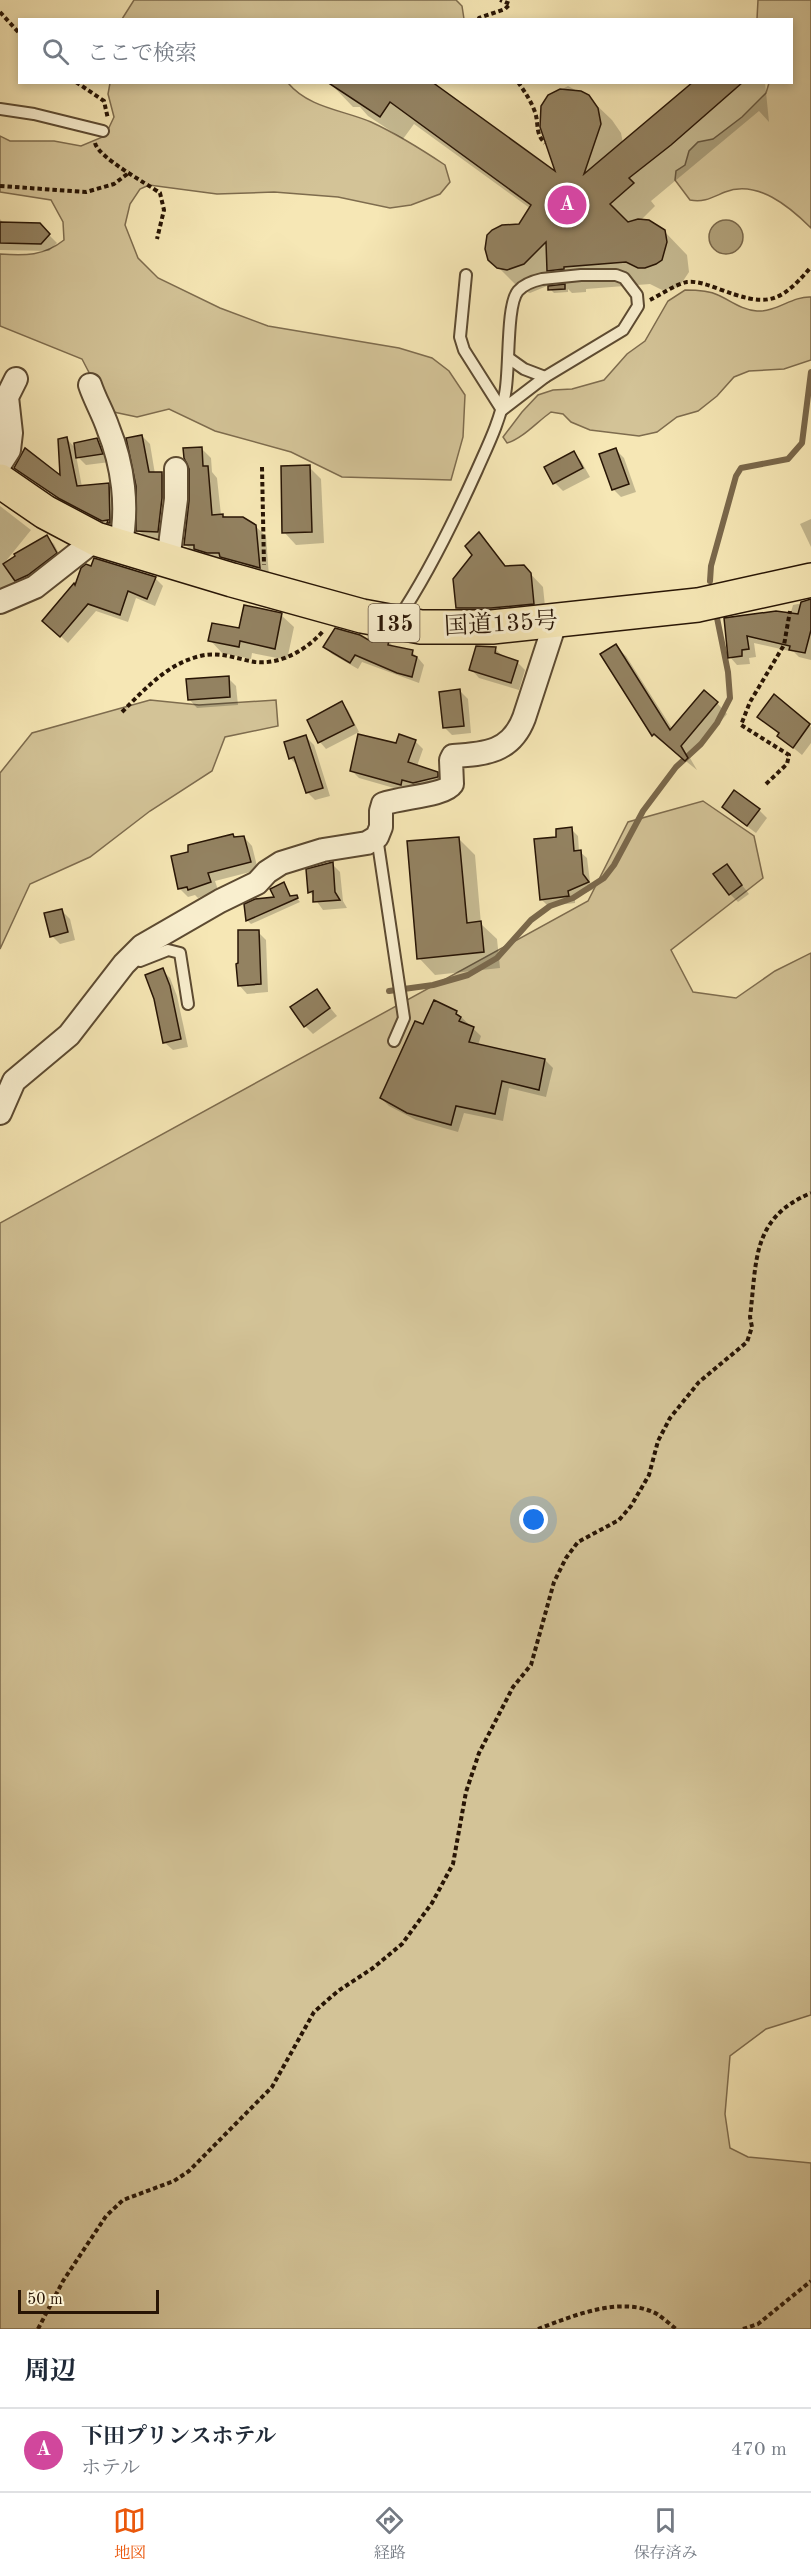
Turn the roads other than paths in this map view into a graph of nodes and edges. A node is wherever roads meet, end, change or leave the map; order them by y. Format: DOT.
graph roads {
  1 [pos="0,109"];
  2 [pos="103,132"];
  3 [pos="466,275"];
  4 [pos="510,359"];
  5 [pos="545,377"];
  6 [pos="16,379"];
  7 [pos="90,385"];
  8 [pos="502,410"];
  9 [pos="0,464"];
  10 [pos="176,469"];
  11 [pos="0,481"];
  12 [pos="108,543"];
  13 [pos="168,561"];
  14 [pos="804,584"];
  15 [pos="0,602"];
  16 [pos="556,620"];
  17 [pos="395,623"];
  18 [pos="377,837"];
  19 [pos="132,956"];
  20 [pos="188,1004"];
  21 [pos="394,1041"];
  22 [pos="0,1113"];
  1 -- 2 [label="lane"];
  3 -- 8 [label="lane"];
  4 -- 5 [label="lane"];
  4 -- 5 [label="lane"];
  4 -- 8 [label="lane"];
  5 -- 8 [label="lane"];
  6 -- 9 [label="street"];
  7 -- 12 [label="street"];
  8 -- 17 [label="lane"];
  10 -- 13 [label="street"];
  11 -- 12 [label="highway, 国道135号 / 135"];
  12 -- 13 [label="highway, 国道135号 / 135"];
  12 -- 15 [label="street"];
  13 -- 17 [label="highway, 国道135号 / 135"];
  14 -- 16 [label="highway, 国道135号 / 135"];
  16 -- 17 [label="highway, 国道135号 / 135"];
  16 -- 18 [label="street"];
  18 -- 19 [label="street"];
  18 -- 21 [label="lane"];
  19 -- 20 [label="lane"];
  19 -- 22 [label="street"];
}
